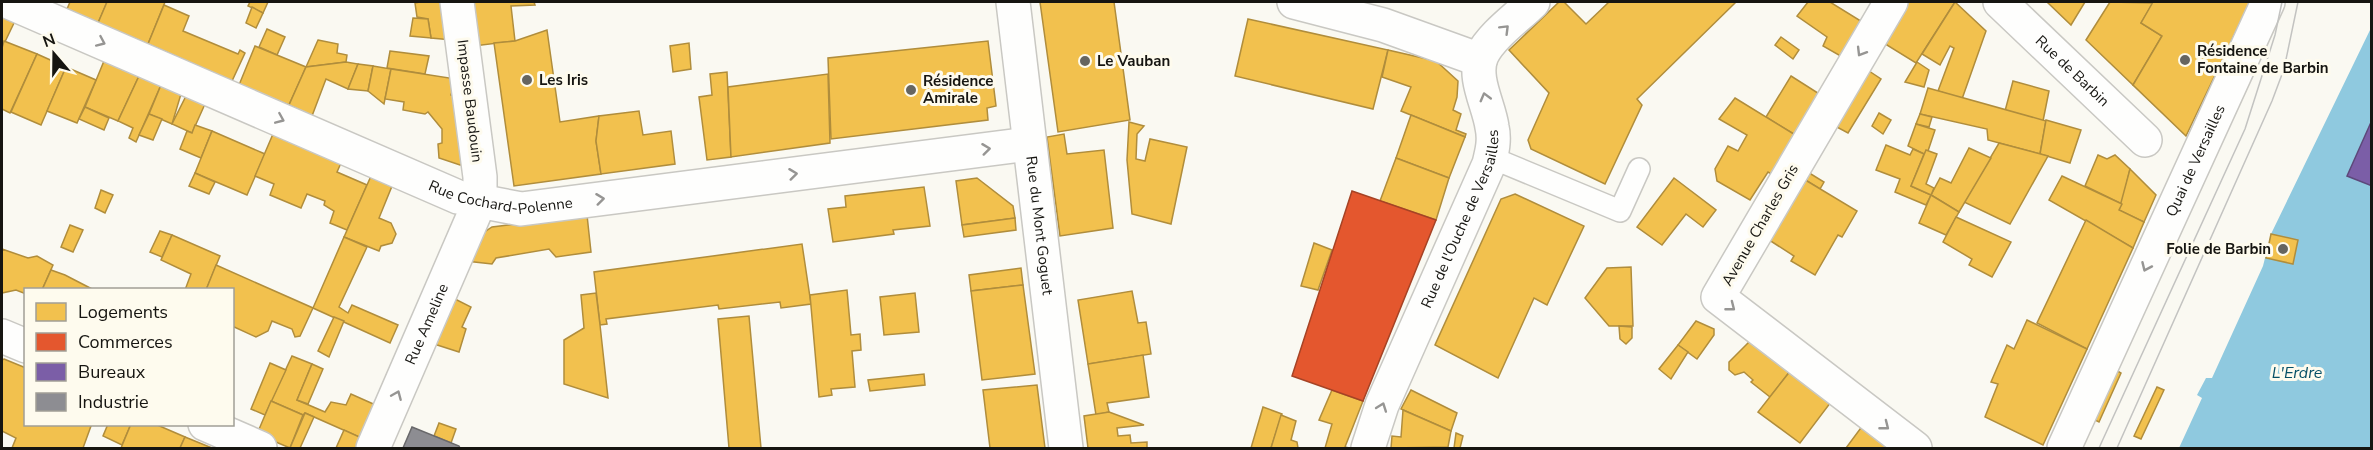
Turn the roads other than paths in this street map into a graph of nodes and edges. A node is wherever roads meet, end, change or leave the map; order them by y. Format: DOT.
graph roads {
  1 [pos="9,2"];
  2 [pos="457,2"];
  3 [pos="1013,2"];
  4 [pos="1294,2"];
  5 [pos="1533,2"];
  6 [pos="1891,2"];
  7 [pos="2000,2"];
  8 [pos="2268,2"];
  9 [pos="1480,60"];
  10 [pos="2145,140"];
  11 [pos="1029,144"];
  12 [pos="1491,157"];
  13 [pos="1639,169"];
  14 [pos="480,201"];
  15 [pos="2,336"];
  16 [pos="24,345"];
  17 [pos="210,426"];
  18 [pos="261,448"];
  19 [pos="373,448"];
  20 [pos="1066,448"];
  21 [pos="1368,448"];
  22 [pos="1915,448"];
  23 [pos="2064,448"];
  1 -- 14 [label="street, Rue Cochard-Polenne, one-way"];
  2 -- 14 [label="street, Impasse Baudouin"];
  3 -- 11 [label="street, Rue du Mont Goguet"];
  4 -- 9 [label="street"];
  9 -- 5 [label="street, one-way"];
  6 -- 22 [label="street, Avenue Charles Gris, one-way"];
  7 -- 10 [label="street, Rue de Barbin"];
  8 -- 23 [label="street, Quai de Versailles, one-way"];
  12 -- 9 [label="street, Rue de l'Ouche de Versailles, one-way"];
  14 -- 11 [label="street, Rue Cochard-Polenne, one-way"];
  11 -- 20 [label="street, Rue du Mont Goguet"];
  12 -- 13 [label="lane"];
  21 -- 12 [label="street, Rue de l'Ouche de Versailles, one-way"];
  19 -- 14 [label="street, Rue Ameline, one-way"];
  15 -- 16 [label="street"];
  17 -- 18 [label="street"];
}
